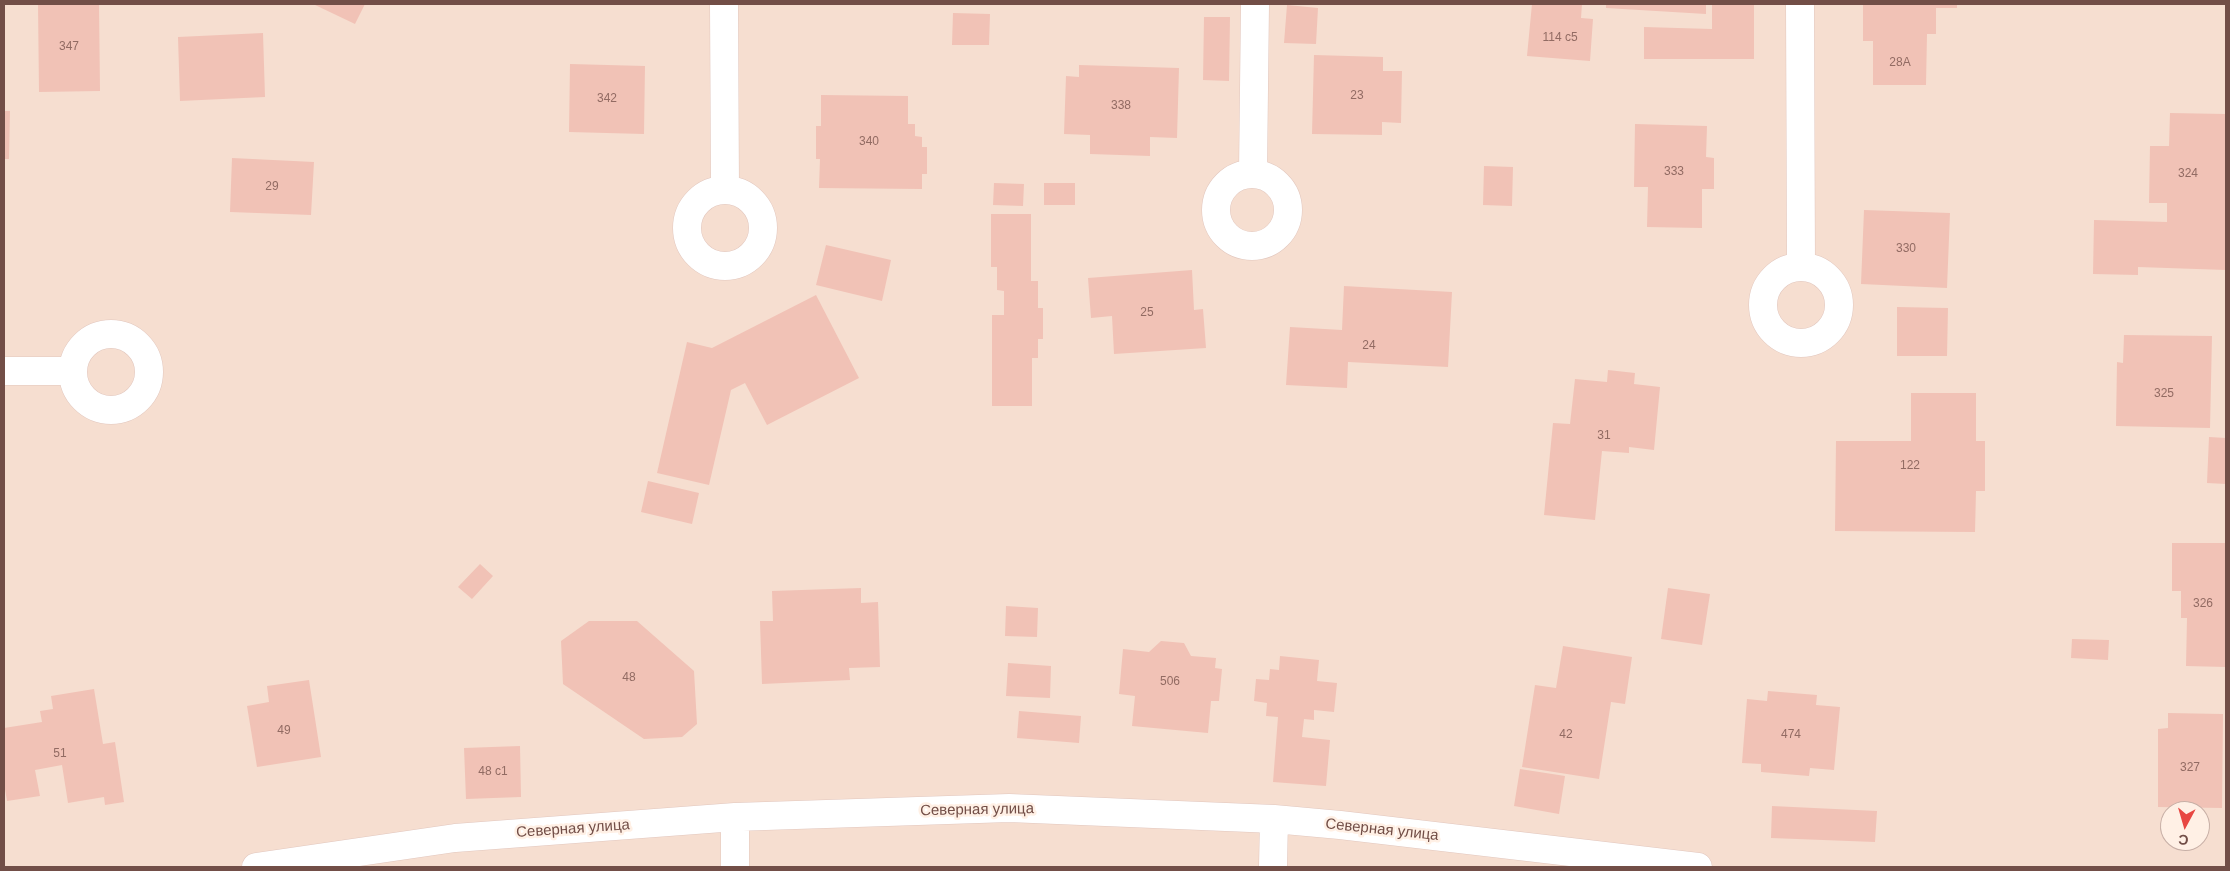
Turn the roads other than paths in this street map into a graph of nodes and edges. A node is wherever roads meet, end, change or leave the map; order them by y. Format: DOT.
graph roads {
  1 [pos="724,4"];
  2 [pos="1255,4"];
  3 [pos="1800,4"];
  4 [pos="1253,173"];
  5 [pos="725,190"];
  6 [pos="1802,267"];
  7 [pos="4,371"];
  8 [pos="74,371"];
  9 [pos="735,817"];
  10 [pos="1274,819"];
  11 [pos="256,867"];
  12 [pos="735,867"];
  13 [pos="1274,867"];
  14 [pos="1698,867"];
  1 -- 5 [label="street"];
  2 -- 4 [label="street"];
  3 -- 6 [label="street"];
  7 -- 8 [label="street"];
  9 -- 10 [label="street, Северная улица"];
  9 -- 11 [label="street, Северная улица"];
  9 -- 12 [label="street"];
  10 -- 13 [label="street"];
  10 -- 14 [label="street, Северная улица"];
}
